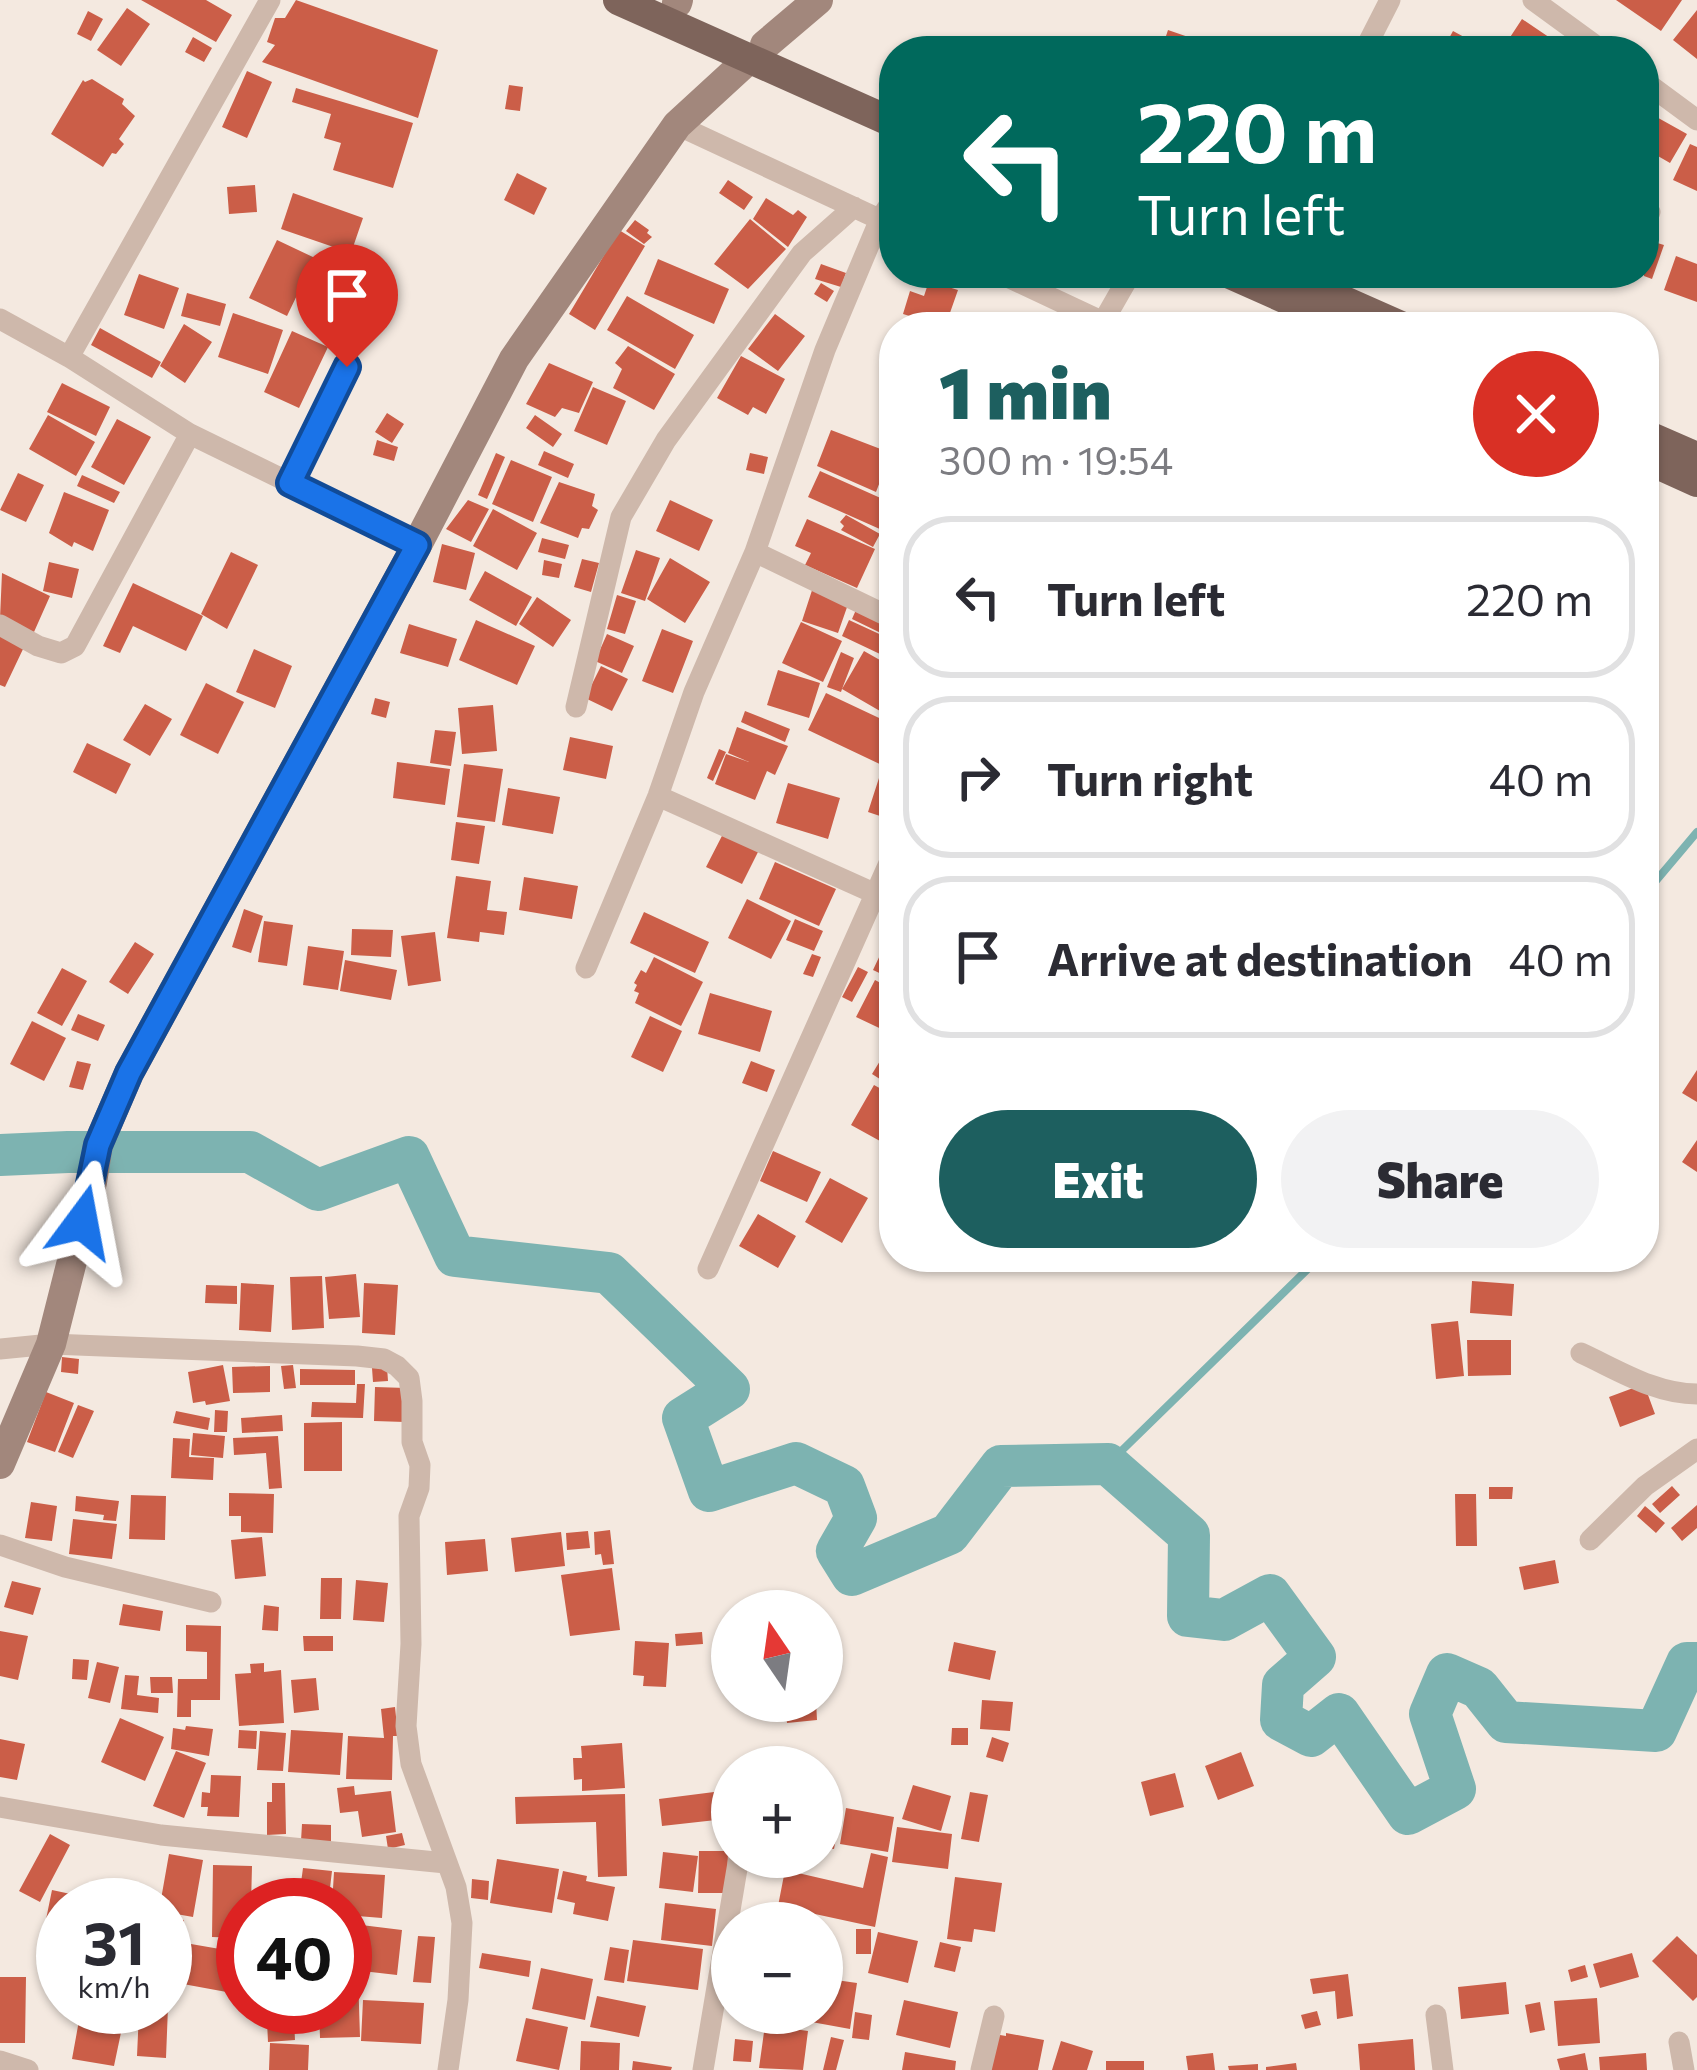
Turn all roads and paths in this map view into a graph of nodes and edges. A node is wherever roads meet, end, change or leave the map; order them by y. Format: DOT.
graph roads {
  1 [pos="270,0"];
  2 [pos="618,0"];
  3 [pos="818,0"];
  4 [pos="1390,0"];
  5 [pos="1533,0"];
  6 [pos="675,1"];
  7 [pos="1372,36"];
  8 [pos="1582,36"];
  9 [pos="758,52"];
  10 [pos="1659,92"];
  11 [pos="879,96"];
  12 [pos="879,115"];
  13 [pos="1697,120"];
  14 [pos="677,125"];
  15 [pos="854,207"];
  16 [pos="879,218"];
  17 [pos="879,239"];
  18 [pos="1031,288"];
  19 [pos="1262,288"];
  20 [pos="1315,288"];
  21 [pos="1080,312"];
  22 [pos="1315,312"];
  23 [pos="1369,312"];
  24 [pos="0,319"];
  25 [pos="69,357"];
  26 [pos="347,367"];
  27 [pos="190,434"];
  28 [pos="1659,441"];
  29 [pos="1697,457"];
  30 [pos="1659,465"];
  31 [pos="1697,482"];
  32 [pos="290,483"];
  33 [pos="417,545"];
  34 [pos="755,552"];
  35 [pos="879,612"];
  36 [pos="0,625"];
  37 [pos="576,707"];
  38 [pos="658,796"];
  39 [pos="879,887"];
  40 [pos="876,894"];
  41 [pos="586,968"];
  42 [pos="708,1269"];
  43 [pos="51,1344"];
  44 [pos="0,1348"];
  45 [pos="1581,1353"];
  46 [pos="1697,1394"];
  47 [pos="1697,1449"];
  48 [pos="0,1464"];
  49 [pos="1590,1540"];
  50 [pos="0,1545"];
  51 [pos="211,1602"];
  52 [pos="0,1807"];
  53 [pos="446,1863"];
  54 [pos="736,1878"];
  55 [pos="1436,2015"];
  56 [pos="994,2016"];
  57 [pos="1679,2042"];
  58 [pos="0,2061"];
  59 [pos="28,2070"];
  60 [pos="448,2070"];
  61 [pos="704,2070"];
  62 [pos="981,2070"];
  63 [pos="1443,2070"];
  64 [pos="1684,2070"];
  1 -- 25 [label="street"];
  2 -- 9 [label="main road"];
  3 -- 9 [label="street"];
  4 -- 7 [label="street"];
  5 -- 8 [label="street"];
  6 -- 9 [label="main road"];
  9 -- 11 [label="main road"];
  9 -- 12 [label="main road"];
  9 -- 14 [label="street"];
  10 -- 13 [label="street"];
  14 -- 15 [label="street"];
  14 -- 33 [label="street"];
  15 -- 16 [label="street"];
  15 -- 37 [label="street"];
  17 -- 34 [label="street"];
  18 -- 21 [label="street"];
  19 -- 22 [label="main road"];
  20 -- 23 [label="main road"];
  24 -- 25 [label="street"];
  25 -- 27 [label="street"];
  26 -- 32 [label="street"];
  27 -- 32 [label="street"];
  27 -- 36 [label="street"];
  28 -- 29 [label="main road"];
  30 -- 31 [label="main road"];
  32 -- 33 [label="street"];
  33 -- 43 [label="street"];
  34 -- 35 [label="street"];
  34 -- 38 [label="street"];
  38 -- 40 [label="street"];
  38 -- 41 [label="street"];
  39 -- 40 [label="street"];
  40 -- 42 [label="street"];
  43 -- 44 [label="street"];
  43 -- 48 [label="street"];
  43 -- 53 [label="street"];
  45 -- 46 [label="street"];
  47 -- 49 [label="street"];
  50 -- 51 [label="street"];
  52 -- 53 [label="street"];
  53 -- 60 [label="street"];
  54 -- 61 [label="street"];
  55 -- 63 [label="street"];
  56 -- 62 [label="street"];
  57 -- 64 [label="street"];
  58 -- 59 [label="street"];
}
